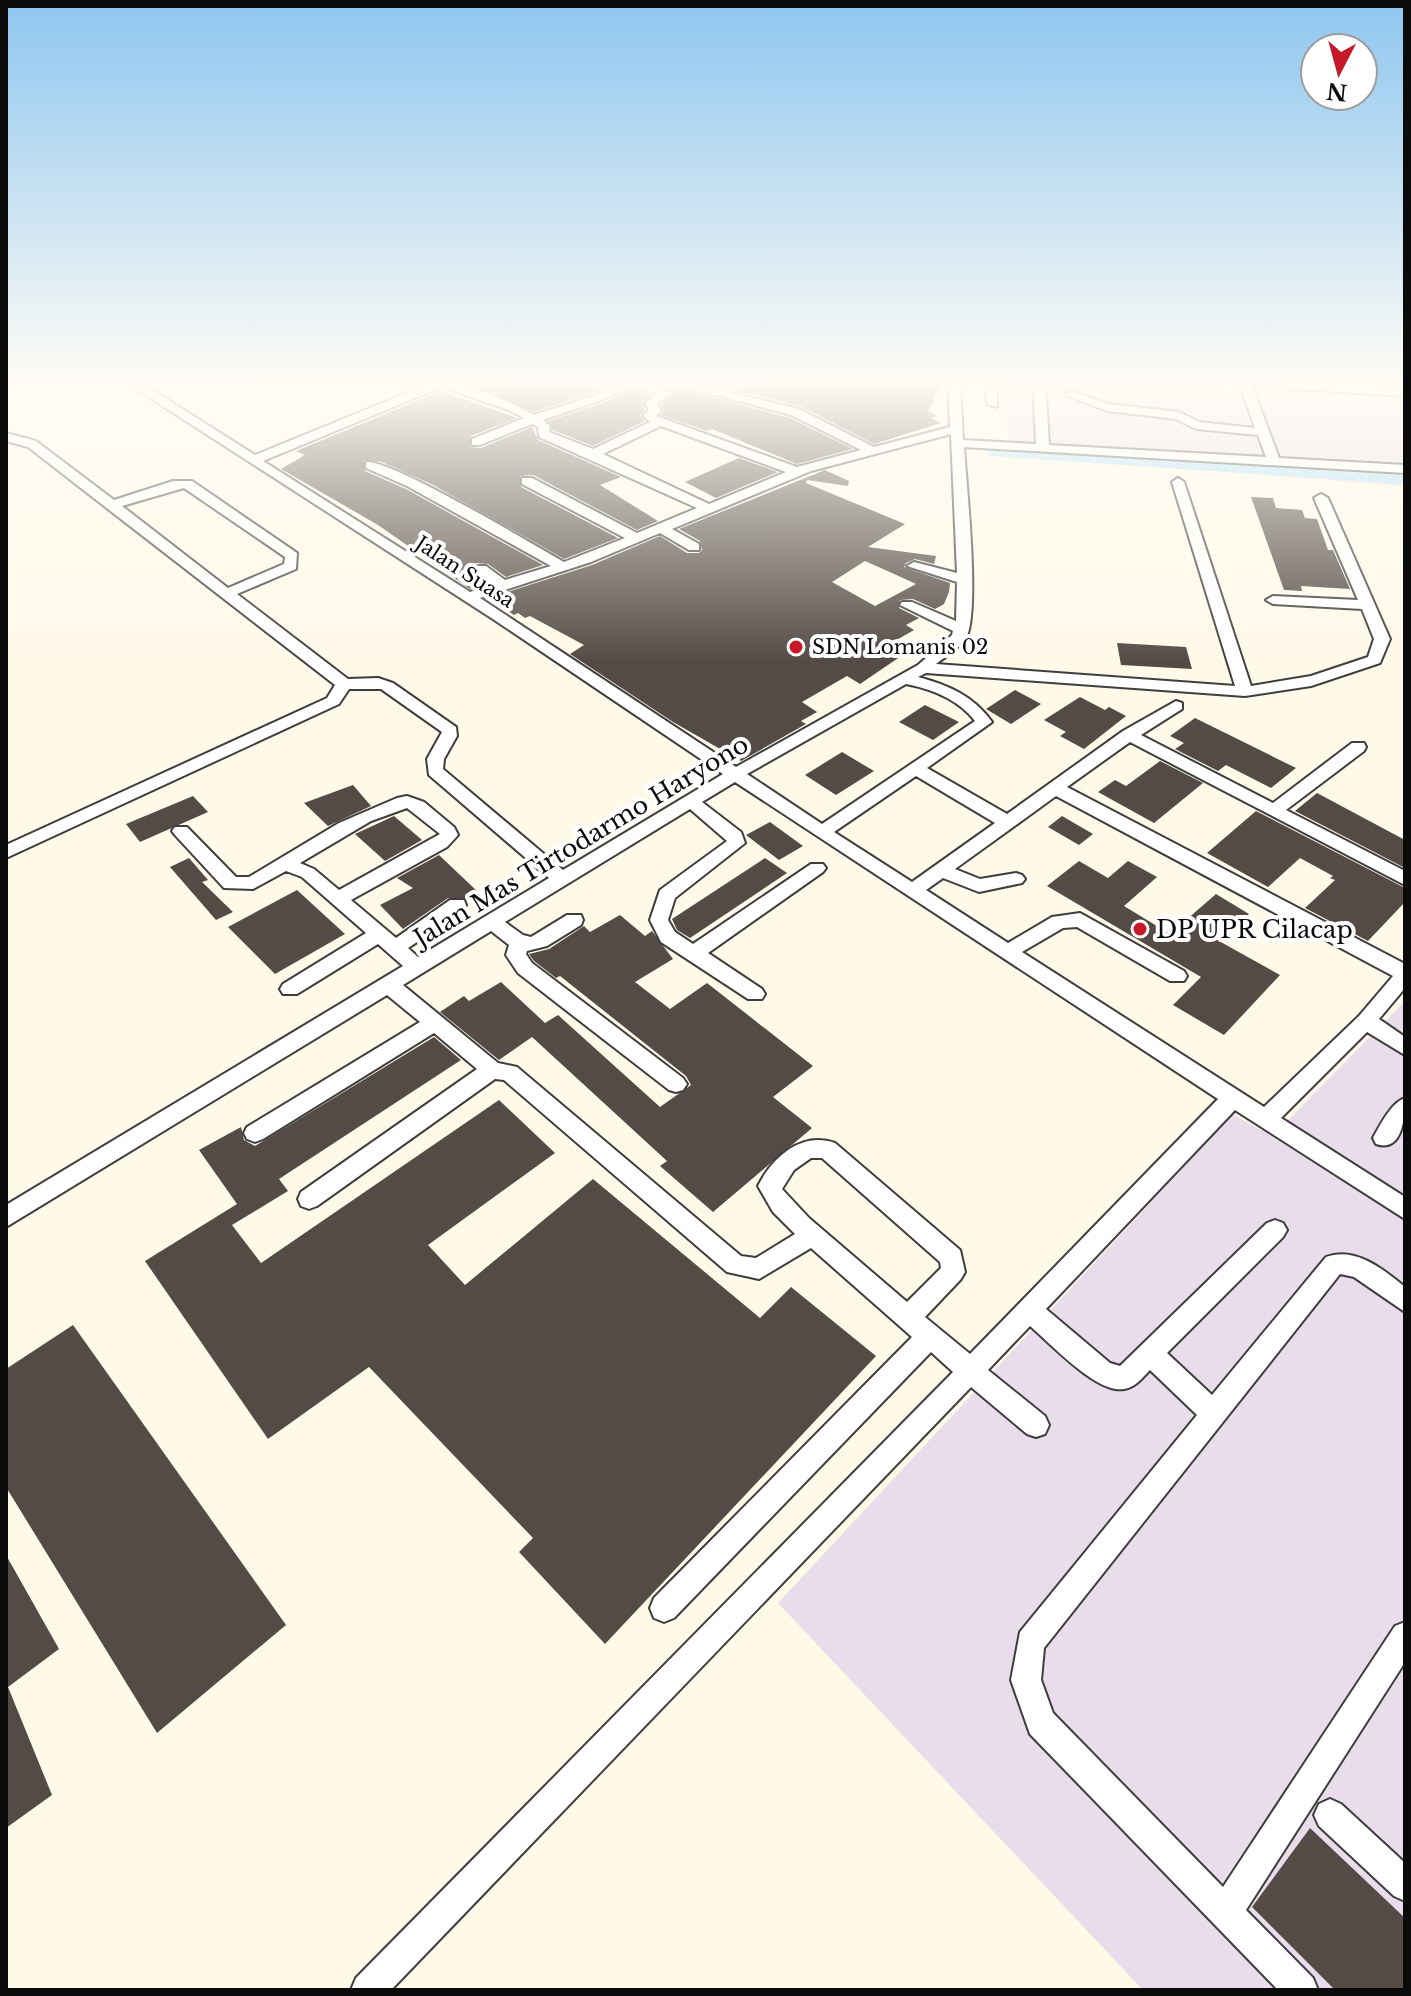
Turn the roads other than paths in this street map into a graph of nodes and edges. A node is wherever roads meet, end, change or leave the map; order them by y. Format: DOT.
graph roads {
  1 [pos="72,474"];
  2 [pos="279,474"];
  3 [pos="391,474"];
  4 [pos="640,474"];
  5 [pos="793,474"];
  6 [pos="960,474"];
  7 [pos="527,481"];
  8 [pos="1178,482"];
  9 [pos="1321,498"];
  10 [pos="113,505"];
  11 [pos="709,509"];
  12 [pos="661,528"];
  13 [pos="636,538"];
  14 [pos="694,547"];
  15 [pos="914,566"];
  16 [pos="563,567"];
  17 [pos="481,569"];
  18 [pos="964,579"];
  19 [pos="504,586"];
  20 [pos="228,593"];
  21 [pos="468,597"];
  22 [pos="1273,600"];
  23 [pos="907,605"];
  24 [pos="1367,605"];
  25 [pos="961,629"];
  26 [pos="923,668"];
  27 [pos="904,679"];
  28 [pos="344,684"];
  29 [pos="1245,691"];
  30 [pos="1176,706"];
  31 [pos="1129,735"];
  32 [pos="1358,747"];
  33 [pos="916,769"];
  34 [pos="735,774"];
  35 [pos="1055,788"];
  36 [pos="690,801"];
  37 [pos="1273,811"];
  38 [pos="1007,822"];
  39 [pos="181,831"];
  40 [pos="822,832"];
  41 [pos="6,852"];
  42 [pos="285,864"];
  43 [pos="817,868"];
  44 [pos="940,870"];
  45 [pos="562,879"];
  46 [pos="1016,879"];
  47 [pos="1405,879"];
  48 [pos="912,891"];
  49 [pos="337,899"];
  50 [pos="457,905"];
  51 [pos="574,920"];
  52 [pos="492,922"];
  53 [pos="379,934"];
  54 [pos="519,944"];
  55 [pos="395,948"];
  56 [pos="1007,952"];
  57 [pos="693,954"];
  58 [pos="417,967"];
  59 [pos="1405,974"];
  60 [pos="1177,976"];
  61 [pos="389,985"];
  62 [pos="290,989"];
  63 [pos="755,994"];
  64 [pos="1366,1021"];
  65 [pos="434,1023"];
  66 [pos="1405,1047"];
  67 [pos="492,1070"];
  68 [pos="676,1084"];
  69 [pos="1233,1098"];
  70 [pos="1405,1107"];
  71 [pos="1266,1119"];
  72 [pos="255,1133"];
  73 [pos="1384,1138"];
  74 [pos="309,1199"];
  75 [pos="1405,1209"];
  76 [pos="6,1217"];
  77 [pos="1275,1230"];
  78 [pos="813,1235"];
  79 [pos="1405,1301"];
  80 [pos="1029,1310"];
  81 [pos="907,1318"];
  82 [pos="929,1337"];
  83 [pos="1150,1354"];
  84 [pos="969,1371"];
  85 [pos="1214,1414"];
  86 [pos="1036,1425"];
  87 [pos="664,1608"];
  88 [pos="1405,1636"];
  89 [pos="1330,1815"];
  90 [pos="1405,1885"];
  91 [pos="1225,1913"];
  92 [pos="368,1990"];
  93 [pos="1301,1990"];
  1 -- 10 [label="street"];
  2 -- 21 [label="street, Jalan Suasa"];
  3 -- 16 [label="street"];
  4 -- 11 [label="street"];
  5 -- 11 [label="street"];
  6 -- 18 [label="street"];
  7 -- 13 [label="street"];
  8 -- 29 [label="street"];
  9 -- 24 [label="street"];
  10 -- 20 [label="street"];
  10 -- 20 [label="street"];
  11 -- 12 [label="street"];
  12 -- 13 [label="street"];
  12 -- 14 [label="street"];
  13 -- 16 [label="street"];
  15 -- 18 [label="street"];
  16 -- 19 [label="street"];
  17 -- 19 [label="street"];
  18 -- 25 [label="street"];
  19 -- 21 [label="street"];
  20 -- 28 [label="street"];
  21 -- 34 [label="street, Jalan Suasa"];
  22 -- 24 [label="street"];
  23 -- 25 [label="street"];
  24 -- 29 [label="street"];
  25 -- 26 [label="street, Jalan Mas Tirtodarmo Haryono"];
  26 -- 27 [label="street, Jalan Mas Tirtodarmo Haryono"];
  26 -- 29 [label="street"];
  27 -- 33 [label="street"];
  27 -- 34 [label="street, Jalan Mas Tirtodarmo Haryono"];
  28 -- 41 [label="street"];
  28 -- 45 [label="street"];
  30 -- 31 [label="street"];
  31 -- 35 [label="street"];
  31 -- 37 [label="street"];
  32 -- 37 [label="street"];
  33 -- 38 [label="street"];
  33 -- 40 [label="street"];
  34 -- 36 [label="street, Jalan Mas Tirtodarmo Haryono"];
  34 -- 40 [label="street, Jalan Suasa"];
  35 -- 38 [label="street"];
  35 -- 59 [label="street"];
  36 -- 45 [label="street, Jalan Mas Tirtodarmo Haryono"];
  36 -- 57 [label="street"];
  37 -- 47 [label="street"];
  38 -- 44 [label="street"];
  39 -- 42 [label="street"];
  40 -- 48 [label="street, Jalan Suasa"];
  42 -- 49 [label="street"];
  42 -- 49 [label="street"];
  43 -- 57 [label="street"];
  44 -- 46 [label="street"];
  44 -- 48 [label="street"];
  45 -- 52 [label="street, Jalan Mas Tirtodarmo Haryono"];
  48 -- 56 [label="street, Jalan Suasa"];
  49 -- 53 [label="street"];
  50 -- 55 [label="street"];
  51 -- 54 [label="street"];
  52 -- 54 [label="street"];
  52 -- 58 [label="street, Jalan Mas Tirtodarmo Haryono"];
  53 -- 55 [label="street"];
  53 -- 62 [label="street"];
  54 -- 68 [label="street"];
  55 -- 58 [label="street"];
  56 -- 60 [label="street"];
  56 -- 69 [label="street, Jalan Suasa"];
  57 -- 63 [label="street"];
  58 -- 61 [label="street, Jalan Mas Tirtodarmo Haryono"];
  59 -- 64 [label="street"];
  61 -- 65 [label="street"];
  61 -- 76 [label="street, Jalan Mas Tirtodarmo Haryono"];
  64 -- 66 [label="street"];
  64 -- 71 [label="street"];
  65 -- 67 [label="street"];
  65 -- 72 [label="street"];
  67 -- 74 [label="street"];
  67 -- 78 [label="street"];
  69 -- 71 [label="street, Jalan Suasa"];
  69 -- 80 [label="street"];
  70 -- 73 [label="street"];
  71 -- 75 [label="street, Jalan Suasa"];
  77 -- 83 [label="street"];
  78 -- 81 [label="street"];
  78 -- 81 [label="street"];
  79 -- 85 [label="street"];
  80 -- 83 [label="street"];
  80 -- 84 [label="street"];
  81 -- 82 [label="street"];
  82 -- 84 [label="street"];
  82 -- 87 [label="street"];
  83 -- 85 [label="street"];
  84 -- 86 [label="street"];
  84 -- 92 [label="street"];
  85 -- 91 [label="street"];
  88 -- 91 [label="street"];
  89 -- 90 [label="street"];
  91 -- 93 [label="street"];
}
